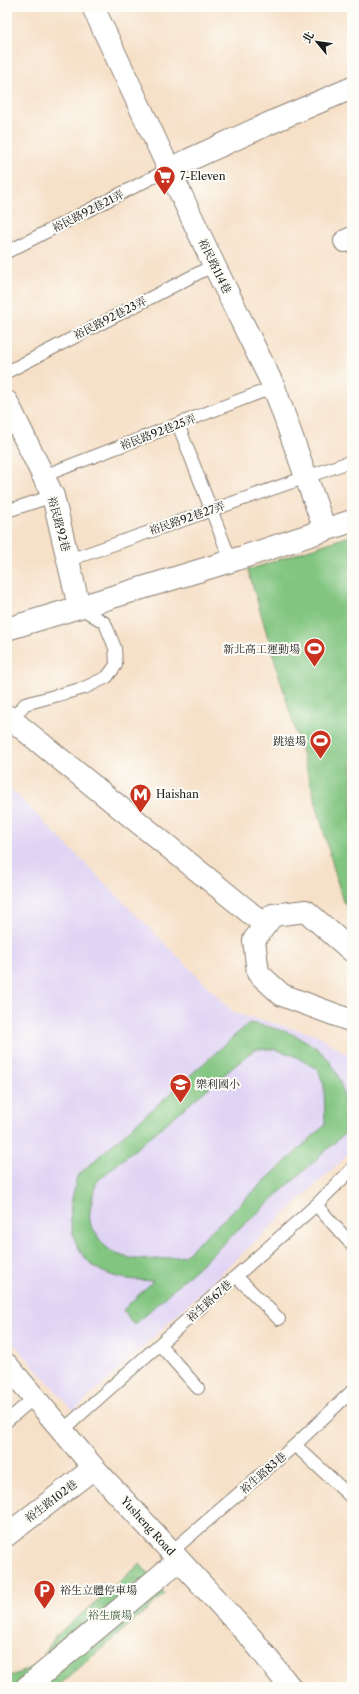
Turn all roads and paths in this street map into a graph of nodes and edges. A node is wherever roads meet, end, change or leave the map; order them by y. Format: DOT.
graph roads {
  1 [pos="93,7"];
  2 [pos="352,88"];
  3 [pos="169,169"];
  4 [pos="7,252"];
  5 [pos="214,265"];
  6 [pos="7,372"];
  7 [pos="274,387"];
  8 [pos="7,402"];
  9 [pos="178,424"];
  10 [pos="352,461"];
  11 [pos="43,476"];
  12 [pos="306,476"];
  13 [pos="53,496"];
  14 [pos="212,510"];
  15 [pos="7,511"];
  16 [pos="352,521"];
  17 [pos="325,530"];
  18 [pos="69,560"];
  19 [pos="231,561"];
  20 [pos="79,607"];
  21 [pos="7,629"];
  22 [pos="9,717"];
  23 [pos="265,925"];
  24 [pos="352,951"];
  25 [pos="352,1021"];
  26 [pos="352,1169"];
  27 [pos="316,1205"];
  28 [pos="352,1245"];
  29 [pos="236,1276"];
  30 [pos="279,1319"];
  31 [pos="160,1345"];
  32 [pos="7,1365"];
  33 [pos="198,1388"];
  34 [pos="352,1391"];
  35 [pos="35,1397"];
  36 [pos="7,1421"];
  37 [pos="63,1430"];
  38 [pos="294,1445"];
  39 [pos="94,1468"];
  40 [pos="352,1498"];
  41 [pos="7,1535"];
  42 [pos="175,1556"];
  43 [pos="27,1687"];
  44 [pos="290,1687"];
  1 -- 3 [label="street, 裕民路114巷"];
  2 -- 3 [label="street"];
  3 -- 4 [label="lane, 裕民路92巷21弄"];
  3 -- 5 [label="street, 裕民路114巷"];
  5 -- 6 [label="lane, 裕民路92巷23弄"];
  5 -- 7 [label="street, 裕民路114巷"];
  7 -- 9 [label="lane, 裕民路92巷25弄"];
  7 -- 12 [label="street, 裕民路114巷"];
  8 -- 11 [label="street, 裕民路92巷"];
  9 -- 11 [label="lane, 裕民路92巷25弄"];
  9 -- 14 [label="lane"];
  10 -- 12 [label="lane, 裕民路92巷27弄"];
  11 -- 13 [label="street, 裕民路92巷"];
  12 -- 14 [label="lane, 裕民路92巷27弄"];
  12 -- 17 [label="street, 裕民路114巷"];
  13 -- 15 [label="lane"];
  13 -- 18 [label="street, 裕民路92巷"];
  14 -- 18 [label="lane, 裕民路92巷27弄"];
  14 -- 19 [label="lane"];
  16 -- 17 [label="street"];
  17 -- 19 [label="street"];
  18 -- 20 [label="street, 裕民路92巷"];
  19 -- 20 [label="street"];
  20 -- 21 [label="street"];
  20 -- 22 [label="lane"];
  22 -- 23 [label="street"];
  23 -- 24 [label="street"];
  23 -- 25 [label="street"];
  26 -- 27 [label="lane, 裕生路67巷"];
  27 -- 28 [label="lane"];
  27 -- 29 [label="lane, 裕生路67巷"];
  29 -- 30 [label="lane"];
  29 -- 31 [label="lane, 裕生路67巷"];
  31 -- 33 [label="lane"];
  31 -- 37 [label="lane, 裕生路67巷"];
  32 -- 35 [label="street, Yusheng Road"];
  34 -- 38 [label="lane, 裕生路83巷"];
  35 -- 36 [label="lane"];
  35 -- 37 [label="street, Yusheng Road"];
  37 -- 39 [label="street, Yusheng Road"];
  38 -- 40 [label="lane"];
  38 -- 42 [label="lane, 裕生路83巷"];
  39 -- 41 [label="street, 裕生路102巷"];
  39 -- 42 [label="street, Yusheng Road"];
  42 -- 43 [label="street"];
  42 -- 44 [label="street, Yusheng Road"];
}
